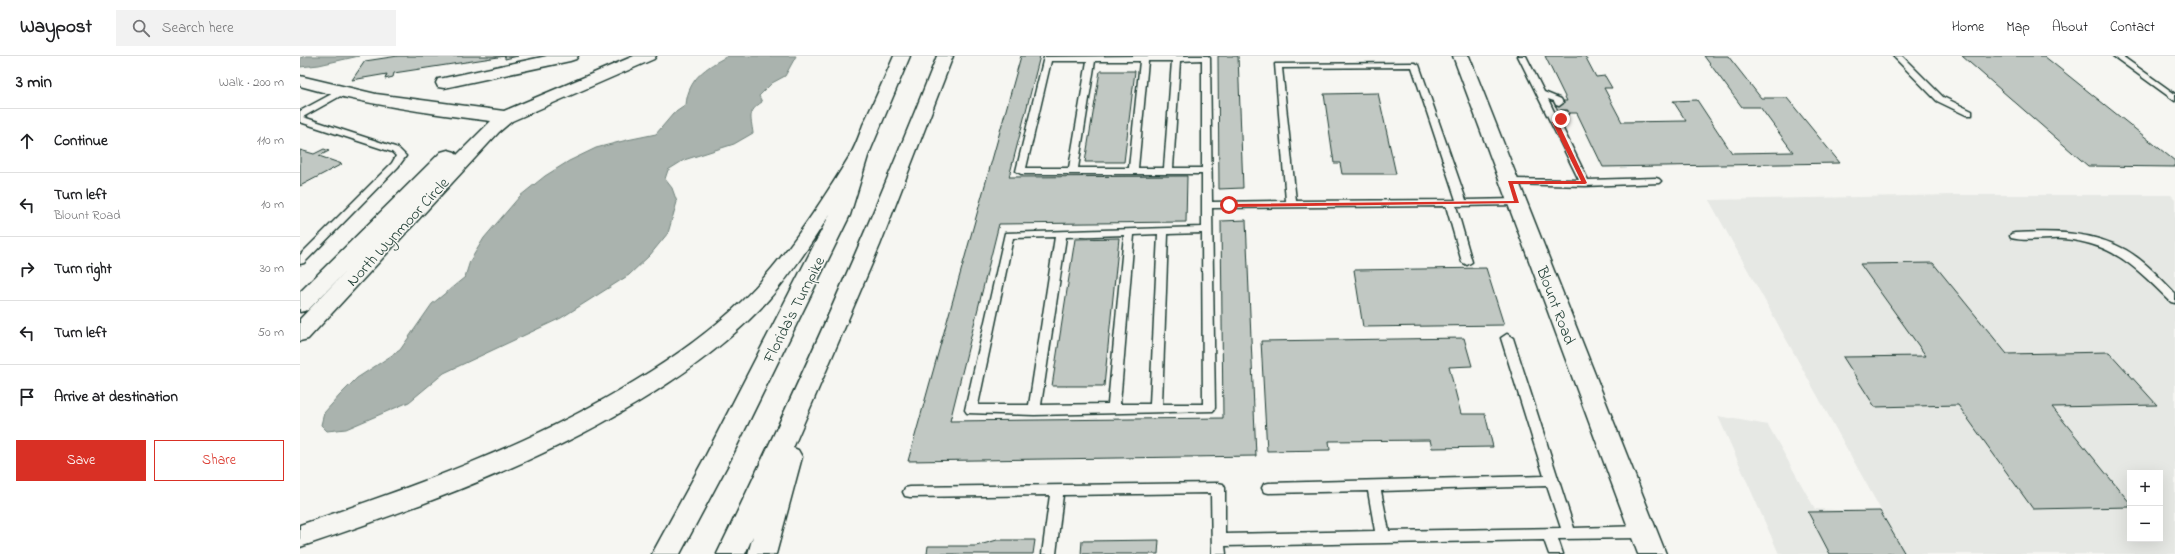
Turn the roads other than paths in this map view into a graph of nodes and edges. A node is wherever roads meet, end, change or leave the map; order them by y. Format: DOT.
graph roads {
  1 [pos="570,56"];
  2 [pos="627,56"];
  3 [pos="648,56"];
  4 [pos="902,56"];
  5 [pos="946,56"];
  6 [pos="1461,56"];
  7 [pos="1522,56"];
  8 [pos="1897,56"];
  9 [pos="2117,56"];
  10 [pos="1176,58"];
  11 [pos="1091,59"];
  12 [pos="1144,59"];
  13 [pos="300,81"];
  14 [pos="444,83"];
  15 [pos="341,92"];
  16 [pos="1541,94"];
  17 [pos="300,98"];
  18 [pos="2175,98"];
  19 [pos="324,101"];
  20 [pos="1560,103"];
  21 [pos="1969,112"];
  22 [pos="1564,113"];
  23 [pos="300,115"];
  24 [pos="300,119"];
  25 [pos="492,121"];
  26 [pos="1555,122"];
  27 [pos="859,156"];
  28 [pos="1073,171"];
  29 [pos="1133,171"];
  30 [pos="1168,171"];
  31 [pos="1206,171"];
  32 [pos="1656,182"];
  33 [pos="1585,183"];
  34 [pos="1514,192"];
  35 [pos="1450,203"];
  36 [pos="1462,203"];
  37 [pos="1207,205"];
  38 [pos="1291,205"];
  39 [pos="1206,230"];
  40 [pos="1163,232"];
  41 [pos="1129,233"];
  42 [pos="1061,234"];
  43 [pos="2015,236"];
  44 [pos="300,261"];
  45 [pos="1467,262"];
  46 [pos="2175,298"];
  47 [pos="300,305"];
  48 [pos="300,333"];
  49 [pos="1507,338"];
  50 [pos="806,396"];
  51 [pos="1156,408"];
  52 [pos="1114,409"];
  53 [pos="1034,410"];
  54 [pos="1552,481"];
  55 [pos="1374,486"];
  56 [pos="1269,488"];
  57 [pos="1057,491"];
  58 [pos="910,492"];
  59 [pos="1643,532"];
  60 [pos="1549,533"];
  61 [pos="1569,533"];
  62 [pos="300,536"];
  63 [pos="1383,537"];
  64 [pos="1218,540"];
  65 [pos="666,554"];
  66 [pos="731,554"];
  67 [pos="762,554"];
  68 [pos="1049,554"];
  69 [pos="1219,554"];
  70 [pos="1556,554"];
  71 [pos="1652,554"];
  1 -- 14 [label="main road"];
  2 -- 25 [label="main road, North Wynmoor Circle"];
  3 -- 25 [label="main road, North Wynmoor Circle"];
  4 -- 27 [label="main road, Florida's Turnpike"];
  5 -- 50 [label="main road"];
  6 -- 34 [label="main road, Blount Road"];
  7 -- 16 [label="lane"];
  8 -- 21 [label="lane"];
  9 -- 18 [label="lane"];
  10 -- 12 [label="lane"];
  10 -- 30 [label="lane"];
  10 -- 31 [label="lane"];
  11 -- 12 [label="lane"];
  11 -- 28 [label="lane"];
  11 -- 28 [label="lane"];
  12 -- 29 [label="lane"];
  13 -- 15 [label="main road"];
  15 -- 19 [label="lane"];
  15 -- 25 [label="main road"];
  16 -- 20 [label="lane"];
  16 -- 26 [label="lane"];
  17 -- 19 [label="main road"];
  19 -- 23 [label="lane"];
  19 -- 25 [label="main road"];
  22 -- 26 [label="lane"];
  24 -- 44 [label="lane"];
  25 -- 47 [label="main road, North Wynmoor Circle"];
  25 -- 48 [label="main road, North Wynmoor Circle"];
  26 -- 33 [label="lane"];
  27 -- 62 [label="main road"];
  27 -- 65 [label="main road, Florida's Turnpike"];
  28 -- 29 [label="lane"];
  29 -- 30 [label="lane"];
  30 -- 31 [label="lane"];
  31 -- 37 [label="lane"];
  32 -- 33 [label="lane"];
  33 -- 34 [label="lane"];
  34 -- 36 [label="lane"];
  34 -- 59 [label="main road, Blount Road"];
  35 -- 36 [label="lane"];
  35 -- 38 [label="lane"];
  35 -- 45 [label="lane"];
  36 -- 38 [label="lane"];
  37 -- 38 [label="lane"];
  37 -- 39 [label="lane"];
  39 -- 40 [label="lane"];
  39 -- 51 [label="lane"];
  40 -- 41 [label="lane"];
  40 -- 51 [label="lane"];
  41 -- 42 [label="lane"];
  41 -- 52 [label="lane"];
  42 -- 53 [label="lane"];
  42 -- 53 [label="lane"];
  43 -- 46 [label="lane"];
  49 -- 54 [label="lane"];
  50 -- 66 [label="main road"];
  50 -- 67 [label="main road"];
  51 -- 52 [label="lane"];
  52 -- 53 [label="lane"];
  54 -- 55 [label="lane"];
  54 -- 61 [label="lane"];
  55 -- 56 [label="lane"];
  55 -- 63 [label="lane"];
  57 -- 58 [label="lane"];
  57 -- 64 [label="lane"];
  57 -- 68 [label="lane"];
  59 -- 61 [label="lane"];
  59 -- 71 [label="main road, Blount Road"];
  60 -- 61 [label="lane"];
  60 -- 63 [label="lane"];
  60 -- 70 [label="lane"];
  63 -- 64 [label="lane"];
  64 -- 69 [label="lane"];
}
